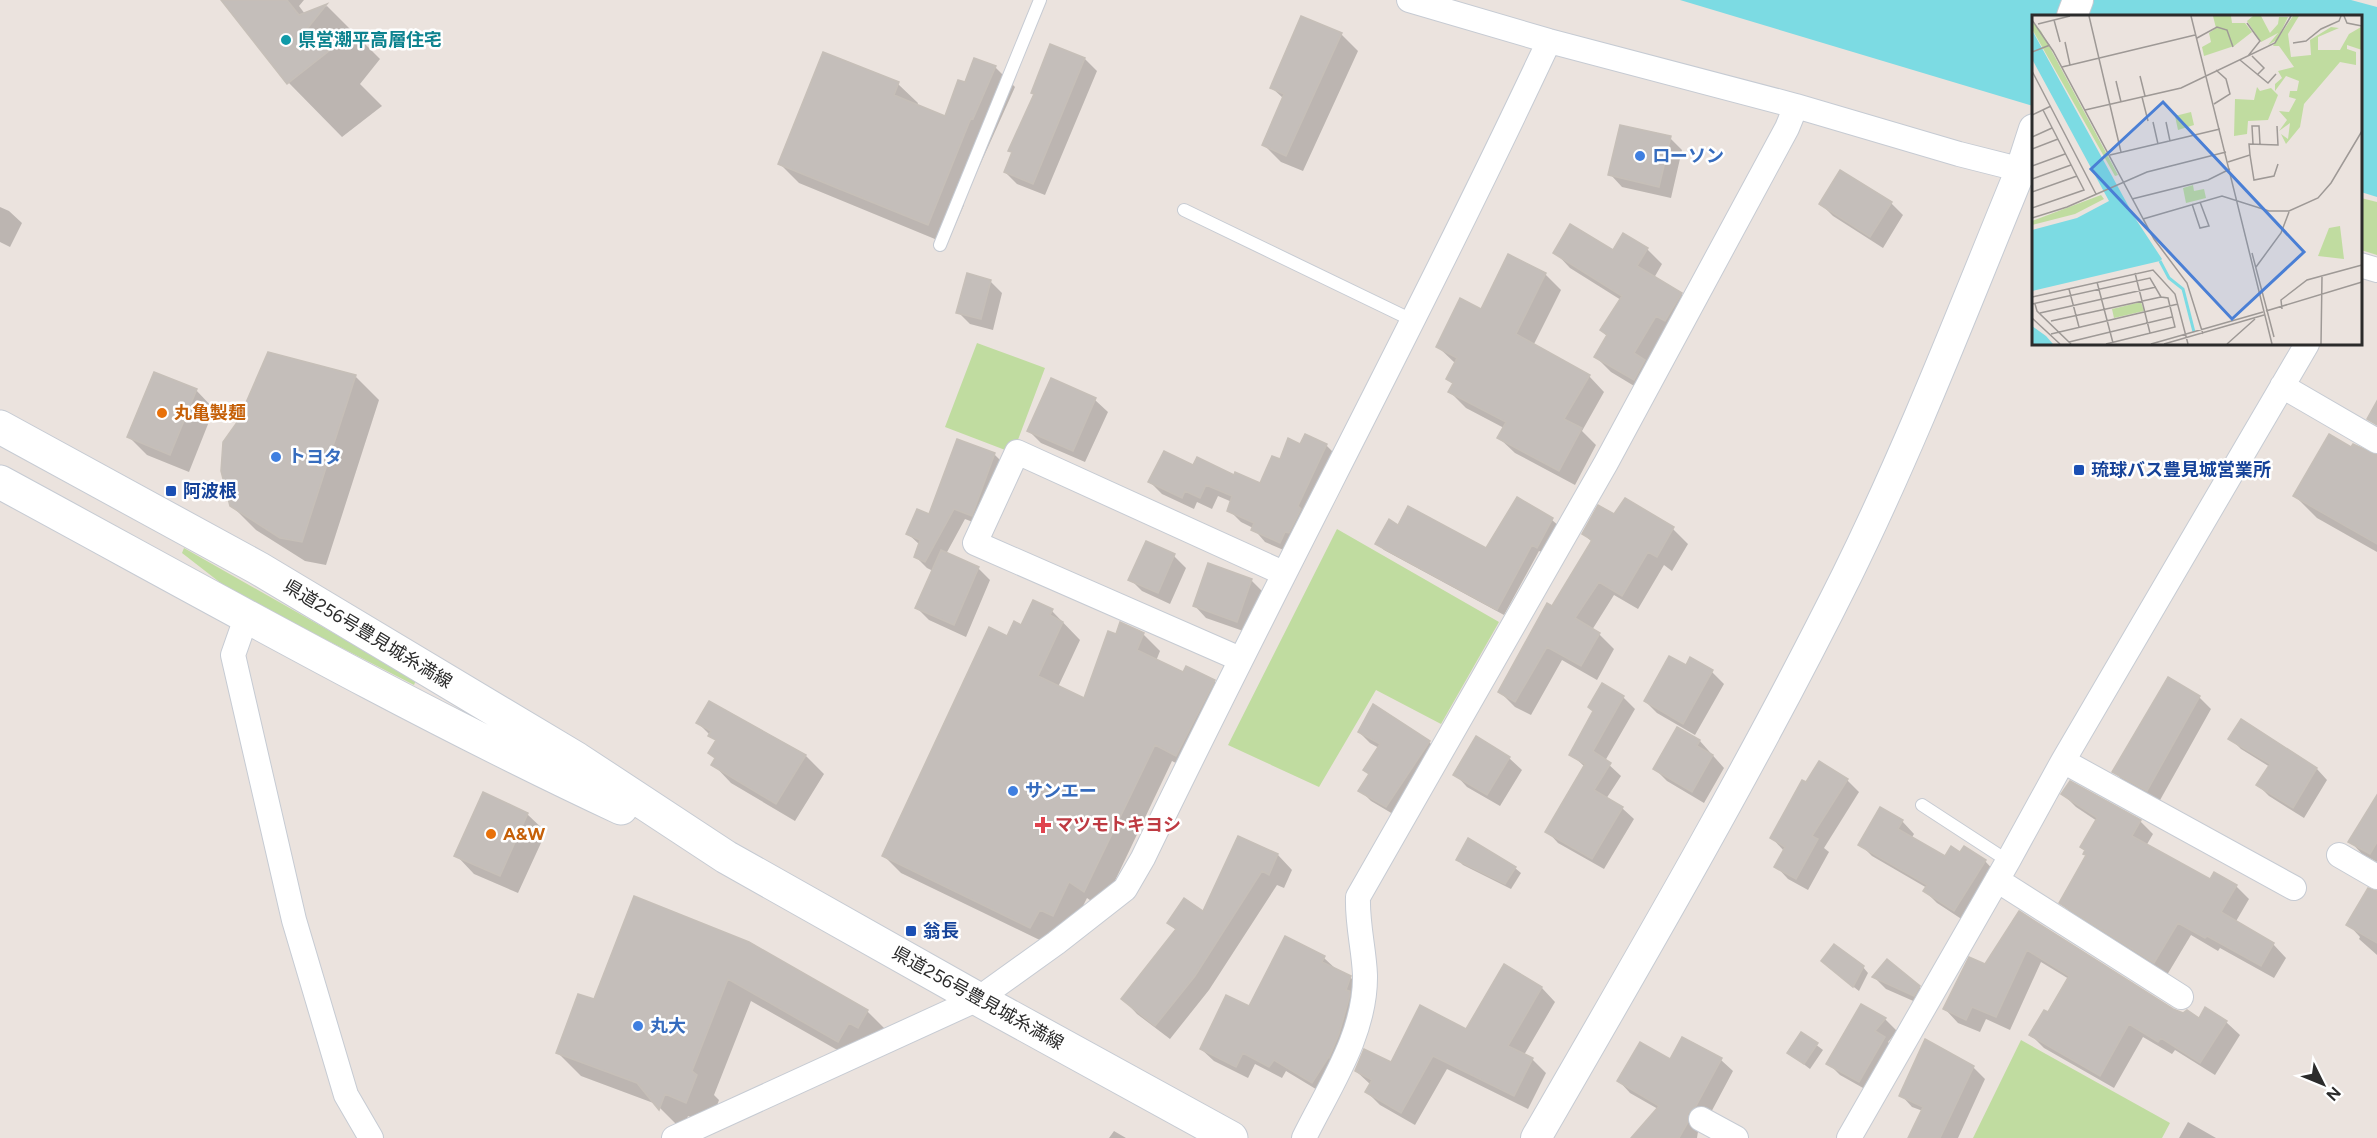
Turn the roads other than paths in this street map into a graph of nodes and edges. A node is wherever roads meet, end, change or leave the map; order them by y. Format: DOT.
graph roads {
  1 [pos="1040,0"];
  2 [pos="1409,0"];
  3 [pos="2078,0"];
  4 [pos="2072,15"];
  5 [pos="1549,41"];
  6 [pos="1796,106"];
  7 [pos="2032,141"];
  8 [pos="2027,171"];
  9 [pos="1184,210"];
  10 [pos="939,245"];
  11 [pos="2362,266"];
  12 [pos="2377,270"];
  13 [pos="1414,321"];
  14 [pos="2306,345"];
  15 [pos="2282,386"];
  16 [pos="0,427"];
  17 [pos="2377,441"];
  18 [pos="0,482"];
  19 [pos="1283,573"];
  20 [pos="246,618"];
  21 [pos="1240,659"];
  22 [pos="2063,761"];
  23 [pos="1922,805"];
  24 [pos="2339,855"];
  25 [pos="726,857"];
  26 [pos="2003,870"];
  27 [pos="2377,877"];
  28 [pos="2294,888"];
  29 [pos="2181,997"];
  30 [pos="978,999"];
  31 [pos="1701,1119"];
  32 [pos="371,1138"];
  33 [pos="674,1138"];
  34 [pos="1231,1138"];
  35 [pos="1304,1138"];
  36 [pos="1536,1138"];
  37 [pos="1736,1138"];
  38 [pos="1849,1138"];
  1 -- 10 [label="lane"];
  2 -- 5 [label="street"];
  3 -- 4 [label="street"];
  5 -- 6 [label="street"];
  5 -- 13 [label="street"];
  6 -- 8 [label="street"];
  6 -- 35 [label="street"];
  7 -- 8 [label="street"];
  8 -- 36 [label="street"];
  9 -- 13 [label="lane"];
  11 -- 12 [label="street"];
  13 -- 19 [label="street"];
  14 -- 15 [label="street"];
  15 -- 17 [label="street"];
  15 -- 22 [label="street"];
  16 -- 25 [label="main road, 県道256号豊見城糸満線"];
  18 -- 20 [label="main road, 県道256号豊見城糸満線"];
  19 -- 21 [label="street"];
  19 -- 21 [label="street"];
  20 -- 25 [label="main road, 県道256号豊見城糸満線"];
  20 -- 32 [label="street"];
  21 -- 30 [label="street"];
  22 -- 26 [label="street"];
  22 -- 28 [label="street"];
  23 -- 26 [label="lane"];
  24 -- 27 [label="street"];
  25 -- 30 [label="main road, 県道256号豊見城糸満線"];
  26 -- 29 [label="street"];
  26 -- 38 [label="street"];
  30 -- 33 [label="street"];
  30 -- 34 [label="main road, 県道256号豊見城糸満線"];
  31 -- 37 [label="street"];
}
